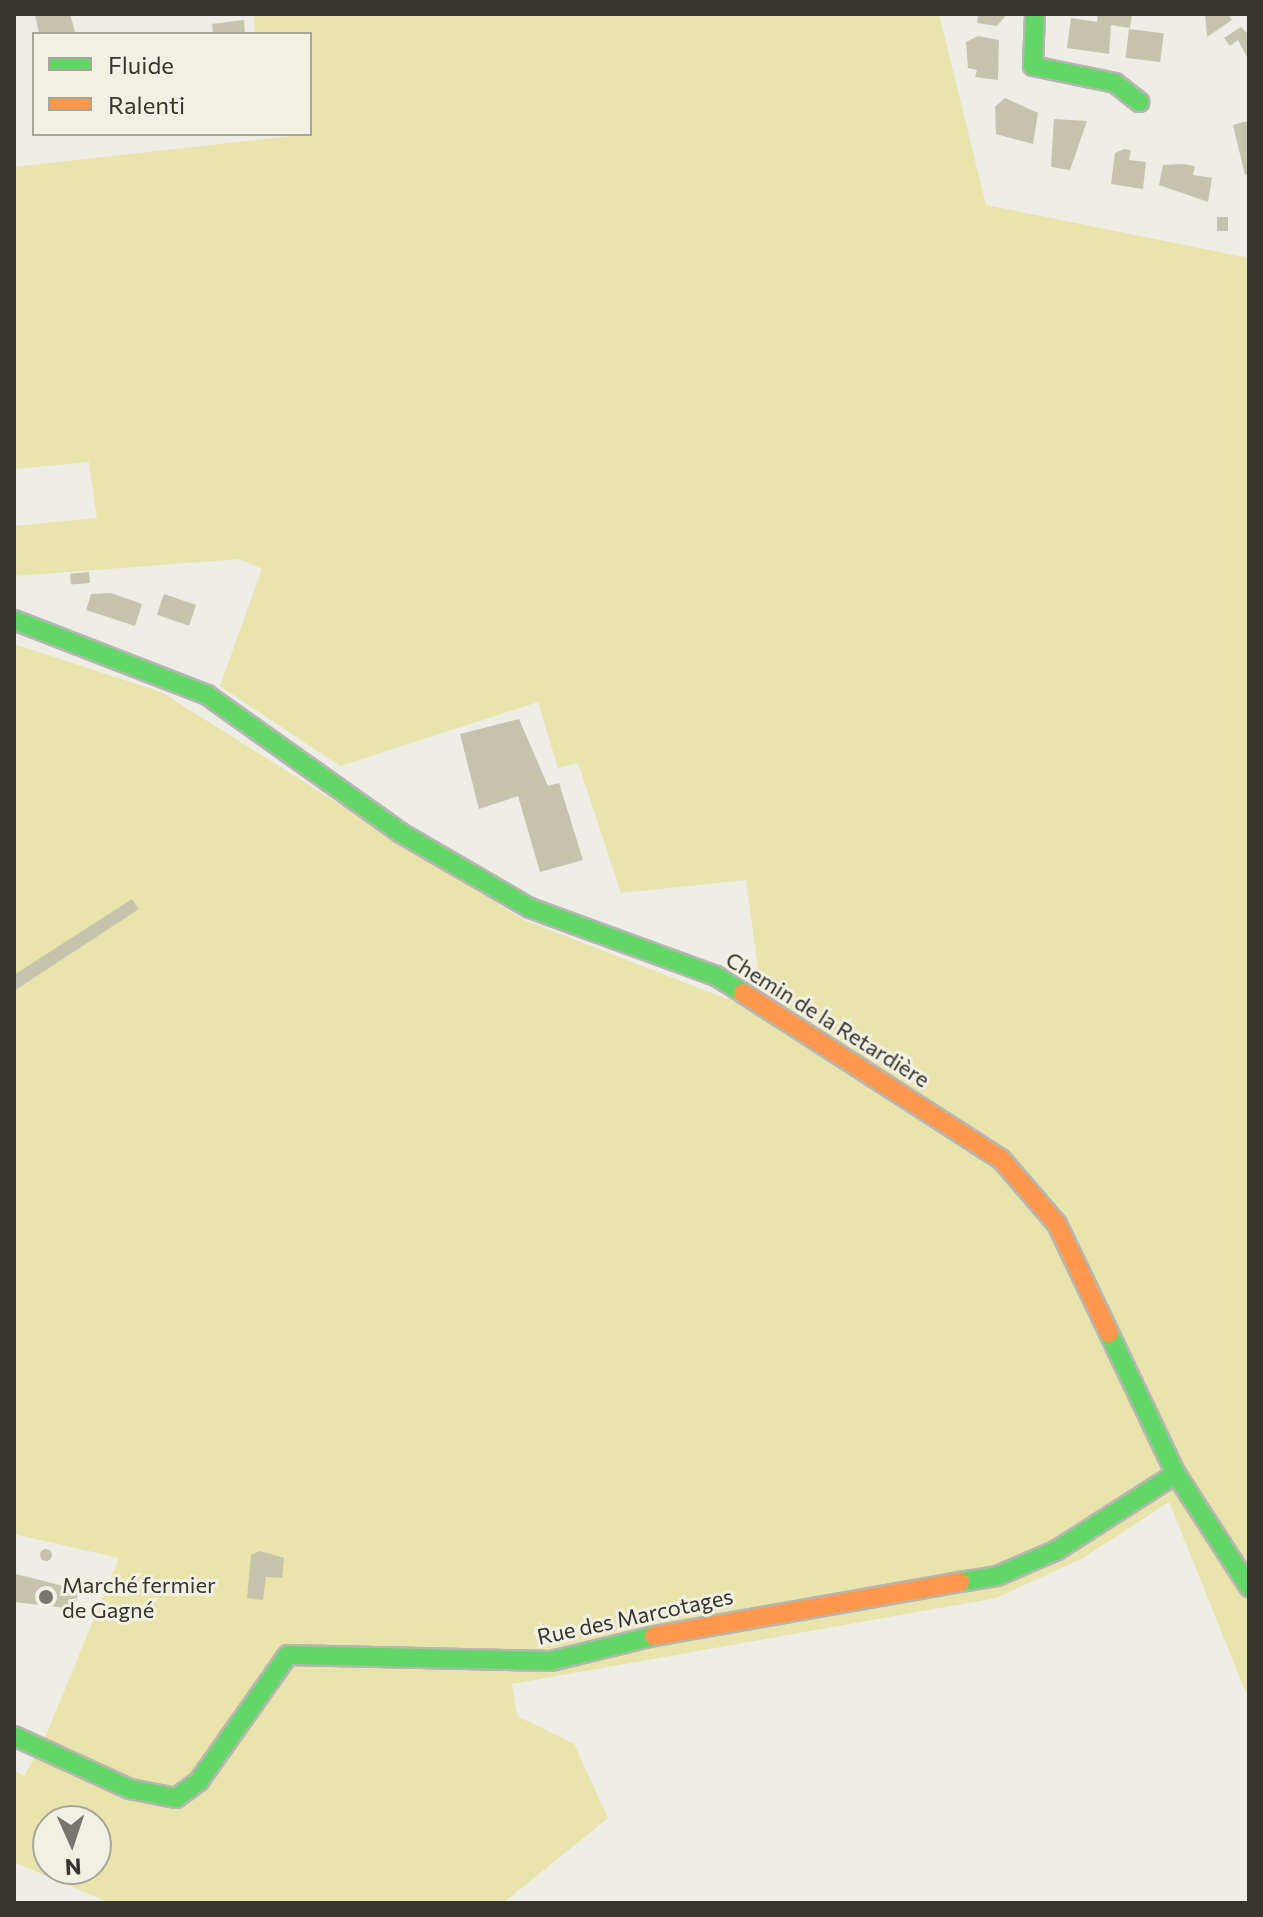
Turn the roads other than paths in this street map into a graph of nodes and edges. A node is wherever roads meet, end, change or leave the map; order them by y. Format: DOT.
graph roads {
  1 [pos="1035,14"];
  2 [pos="1139,102"];
  3 [pos="14,620"];
  4 [pos="1176,1474"];
  5 [pos="1249,1587"];
  6 [pos="14,1736"];
  1 -- 2 [label="street"];
  3 -- 4 [label="street, Chemin de la Retardière"];
  4 -- 5 [label="street, Chemin de la Retardière"];
  4 -- 6 [label="street, Rue des Marcotages"];
}
